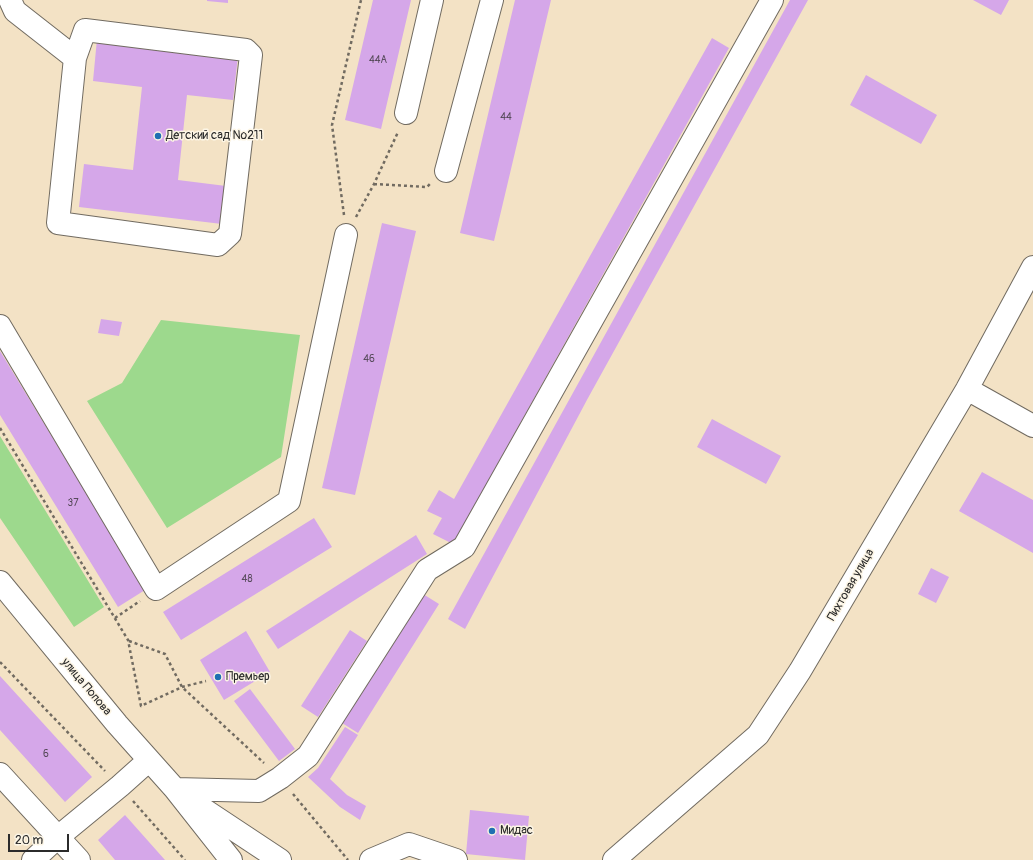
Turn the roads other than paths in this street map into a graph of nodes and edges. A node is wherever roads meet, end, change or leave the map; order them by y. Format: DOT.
graph roads {
  1 [pos="10,0"];
  2 [pos="432,0"];
  3 [pos="492,0"];
  4 [pos="772,0"];
  5 [pos="75,58"];
  6 [pos="406,113"];
  7 [pos="446,171"];
  8 [pos="346,235"];
  9 [pos="1033,267"];
  10 [pos="0,326"];
  11 [pos="967,389"];
  12 [pos="1033,426"];
  13 [pos="0,582"];
  14 [pos="148,761"];
  15 [pos="0,774"];
  16 [pos="175,789"];
  17 [pos="58,837"];
  18 [pos="33,860"];
  19 [pos="79,860"];
  20 [pos="231,860"];
  21 [pos="280,860"];
  22 [pos="371,860"];
  23 [pos="456,860"];
  24 [pos="614,860"];
  1 -- 5 [label="street"];
  2 -- 6 [label="street"];
  3 -- 7 [label="street"];
  4 -- 16 [label="street"];
  5 -- 5 [label="street"];
  8 -- 10 [label="street"];
  9 -- 11 [label="street, Пихтовая улица"];
  11 -- 12 [label="street"];
  11 -- 24 [label="street, Пихтовая улица"];
  13 -- 14 [label="street, улица Попова"];
  14 -- 16 [label="street, улица Попова"];
  14 -- 17 [label="street"];
  15 -- 17 [label="street"];
  16 -- 20 [label="street, улица Попова"];
  16 -- 21 [label="street, улица Попова"];
  17 -- 18 [label="street"];
  17 -- 19 [label="street"];
  22 -- 23 [label="street"];
}
